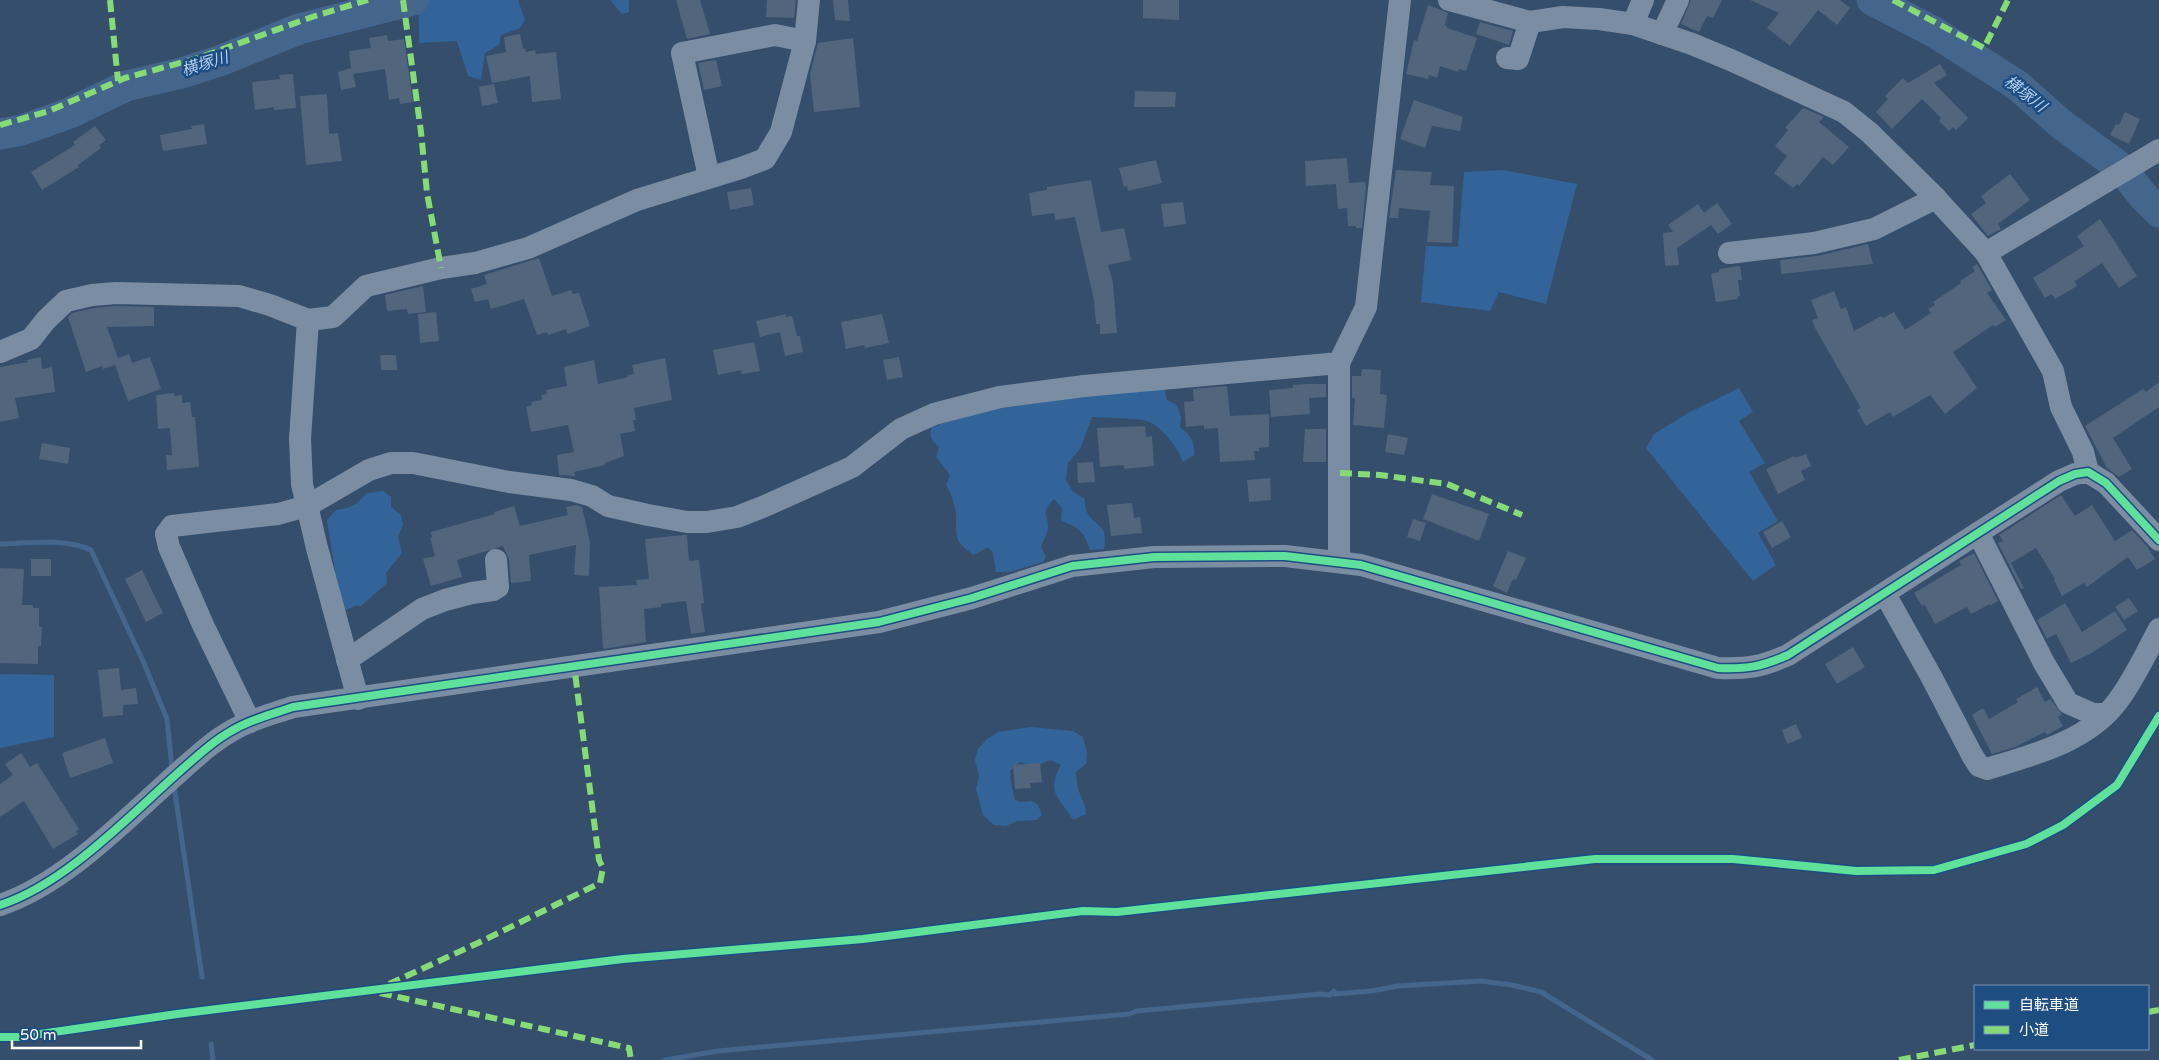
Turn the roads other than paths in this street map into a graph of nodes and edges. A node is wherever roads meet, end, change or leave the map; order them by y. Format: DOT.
graph roads {
  1 [pos="809,0"];
  2 [pos="1400,0"];
  3 [pos="1450,0"];
  4 [pos="1643,0"];
  5 [pos="1678,0"];
  6 [pos="1484,4"];
  7 [pos="1530,22"];
  8 [pos="1633,24"];
  9 [pos="1662,34"];
  10 [pos="805,41"];
  11 [pos="1507,58"];
  12 [pos="2159,150"];
  13 [pos="710,177"];
  14 [pos="1936,198"];
  15 [pos="1729,253"];
  16 [pos="1986,254"];
  17 [pos="308,320"];
  18 [pos="0,352"];
  19 [pos="1340,363"];
  20 [pos="2088,472"];
  21 [pos="307,506"];
  22 [pos="1978,533"];
  23 [pos="2159,540"];
  24 [pos="496,560"];
  25 [pos="1338,562"];
  26 [pos="1885,594"];
  27 [pos="2159,629"];
  28 [pos="347,660"];
  29 [pos="358,699"];
  30 [pos="2106,714"];
  31 [pos="250,722"];
  32 [pos="0,905"];
  1 -- 10 [label="street"];
  2 -- 19 [label="street"];
  3 -- 6 [label="street"];
  4 -- 8 [label="street"];
  5 -- 9 [label="street"];
  6 -- 7 [label="street"];
  7 -- 8 [label="street"];
  7 -- 11 [label="street"];
  8 -- 9 [label="street"];
  9 -- 14 [label="street"];
  10 -- 13 [label="street"];
  10 -- 13 [label="street"];
  12 -- 16 [label="street"];
  13 -- 17 [label="street"];
  14 -- 15 [label="street"];
  14 -- 16 [label="street"];
  16 -- 20 [label="street"];
  17 -- 18 [label="street"];
  17 -- 21 [label="street"];
  19 -- 21 [label="street"];
  19 -- 25 [label="street"];
  20 -- 22 [label="street"];
  20 -- 23 [label="street"];
  21 -- 28 [label="street"];
  21 -- 31 [label="street"];
  22 -- 26 [label="street"];
  22 -- 30 [label="street"];
  24 -- 28 [label="street"];
  25 -- 26 [label="street"];
  25 -- 29 [label="street"];
  26 -- 30 [label="street"];
  27 -- 30 [label="street"];
  28 -- 29 [label="street"];
  29 -- 31 [label="street"];
  31 -- 32 [label="street"];
}
